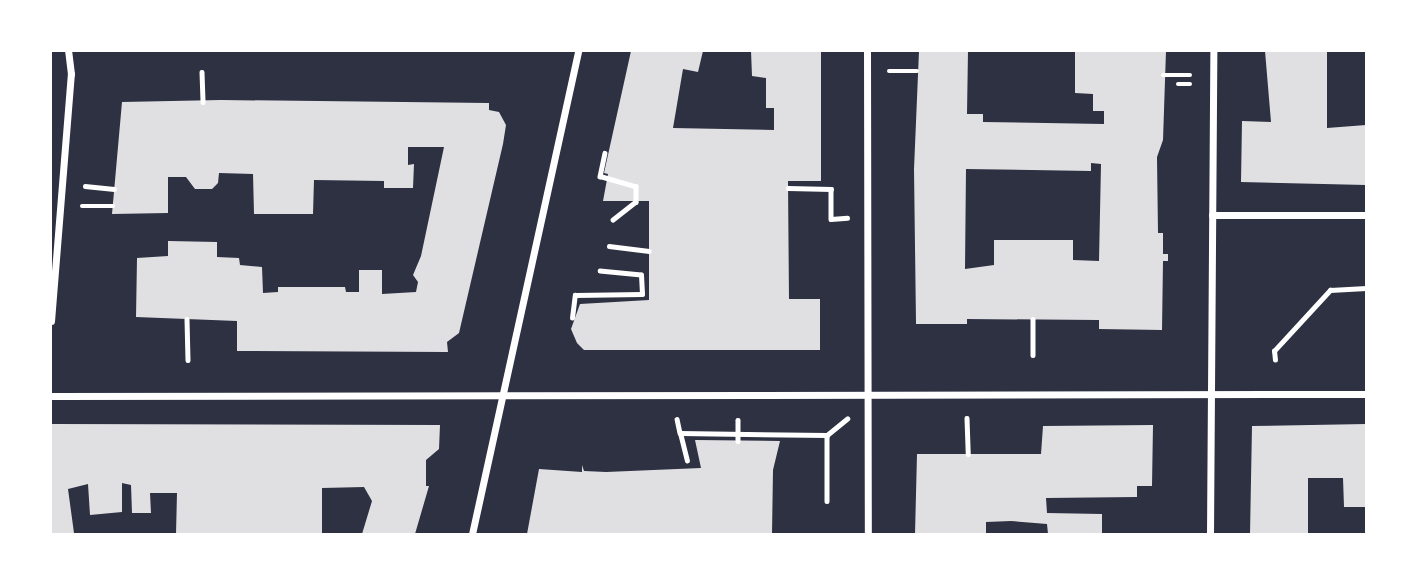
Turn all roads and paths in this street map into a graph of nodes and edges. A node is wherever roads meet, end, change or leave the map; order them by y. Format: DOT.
graph roads {
  1 [pos="68,51"];
  2 [pos="578,51"];
  3 [pos="867,51"];
  4 [pos="1213,51"];
  5 [pos="889,71"];
  6 [pos="918,71"];
  7 [pos="202,72"];
  8 [pos="1163,75"];
  9 [pos="1190,75"];
  10 [pos="1178,84"];
  11 [pos="1190,84"];
  12 [pos="203,102"];
  13 [pos="605,153"];
  14 [pos="85,186"];
  15 [pos="788,188"];
  16 [pos="114,189"];
  17 [pos="82,206"];
  18 [pos="113,206"];
  19 [pos="1212,215"];
  20 [pos="1366,215"];
  21 [pos="847,218"];
  22 [pos="613,219"];
  23 [pos="609,246"];
  24 [pos="649,251"];
  25 [pos="600,271"];
  26 [pos="1366,288"];
  27 [pos="572,318"];
  28 [pos="187,319"];
  29 [pos="1032,319"];
  30 [pos="51,321"];
  31 [pos="1033,355"];
  32 [pos="188,360"];
  33 [pos="1275,360"];
  34 [pos="1210,394"];
  35 [pos="1366,394"];
  36 [pos="869,395"];
  37 [pos="51,396"];
  38 [pos="503,396"];
  39 [pos="967,418"];
  40 [pos="677,419"];
  41 [pos="738,419"];
  42 [pos="847,419"];
  43 [pos="680,433"];
  44 [pos="738,433"];
  45 [pos="827,435"];
  46 [pos="738,440"];
  47 [pos="968,454"];
  48 [pos="687,461"];
  49 [pos="827,502"];
  50 [pos="472,534"];
  51 [pos="868,534"];
  52 [pos="1210,534"];
  1 -- 30 [label="street"];
  2 -- 38 [label="street"];
  3 -- 36 [label="street"];
  4 -- 19 [label="street"];
  5 -- 6 [label="path"];
  7 -- 12 [label="path"];
  8 -- 9 [label="path"];
  10 -- 11 [label="path"];
  13 -- 22 [label="path"];
  14 -- 16 [label="path"];
  15 -- 21 [label="path"];
  17 -- 18 [label="path"];
  19 -- 20 [label="street"];
  19 -- 34 [label="street"];
  23 -- 24 [label="path"];
  25 -- 27 [label="path"];
  26 -- 33 [label="path"];
  28 -- 32 [label="path"];
  29 -- 31 [label="path"];
  34 -- 35 [label="street"];
  34 -- 36 [label="street"];
  34 -- 52 [label="street"];
  36 -- 38 [label="street"];
  36 -- 51 [label="street"];
  37 -- 38 [label="street"];
  38 -- 50 [label="street"];
  39 -- 47 [label="path"];
  40 -- 43 [label="path"];
  41 -- 44 [label="path"];
  42 -- 45 [label="path"];
  43 -- 44 [label="path"];
  43 -- 48 [label="path"];
  44 -- 45 [label="path"];
  44 -- 46 [label="path"];
  45 -- 49 [label="path"];
}
